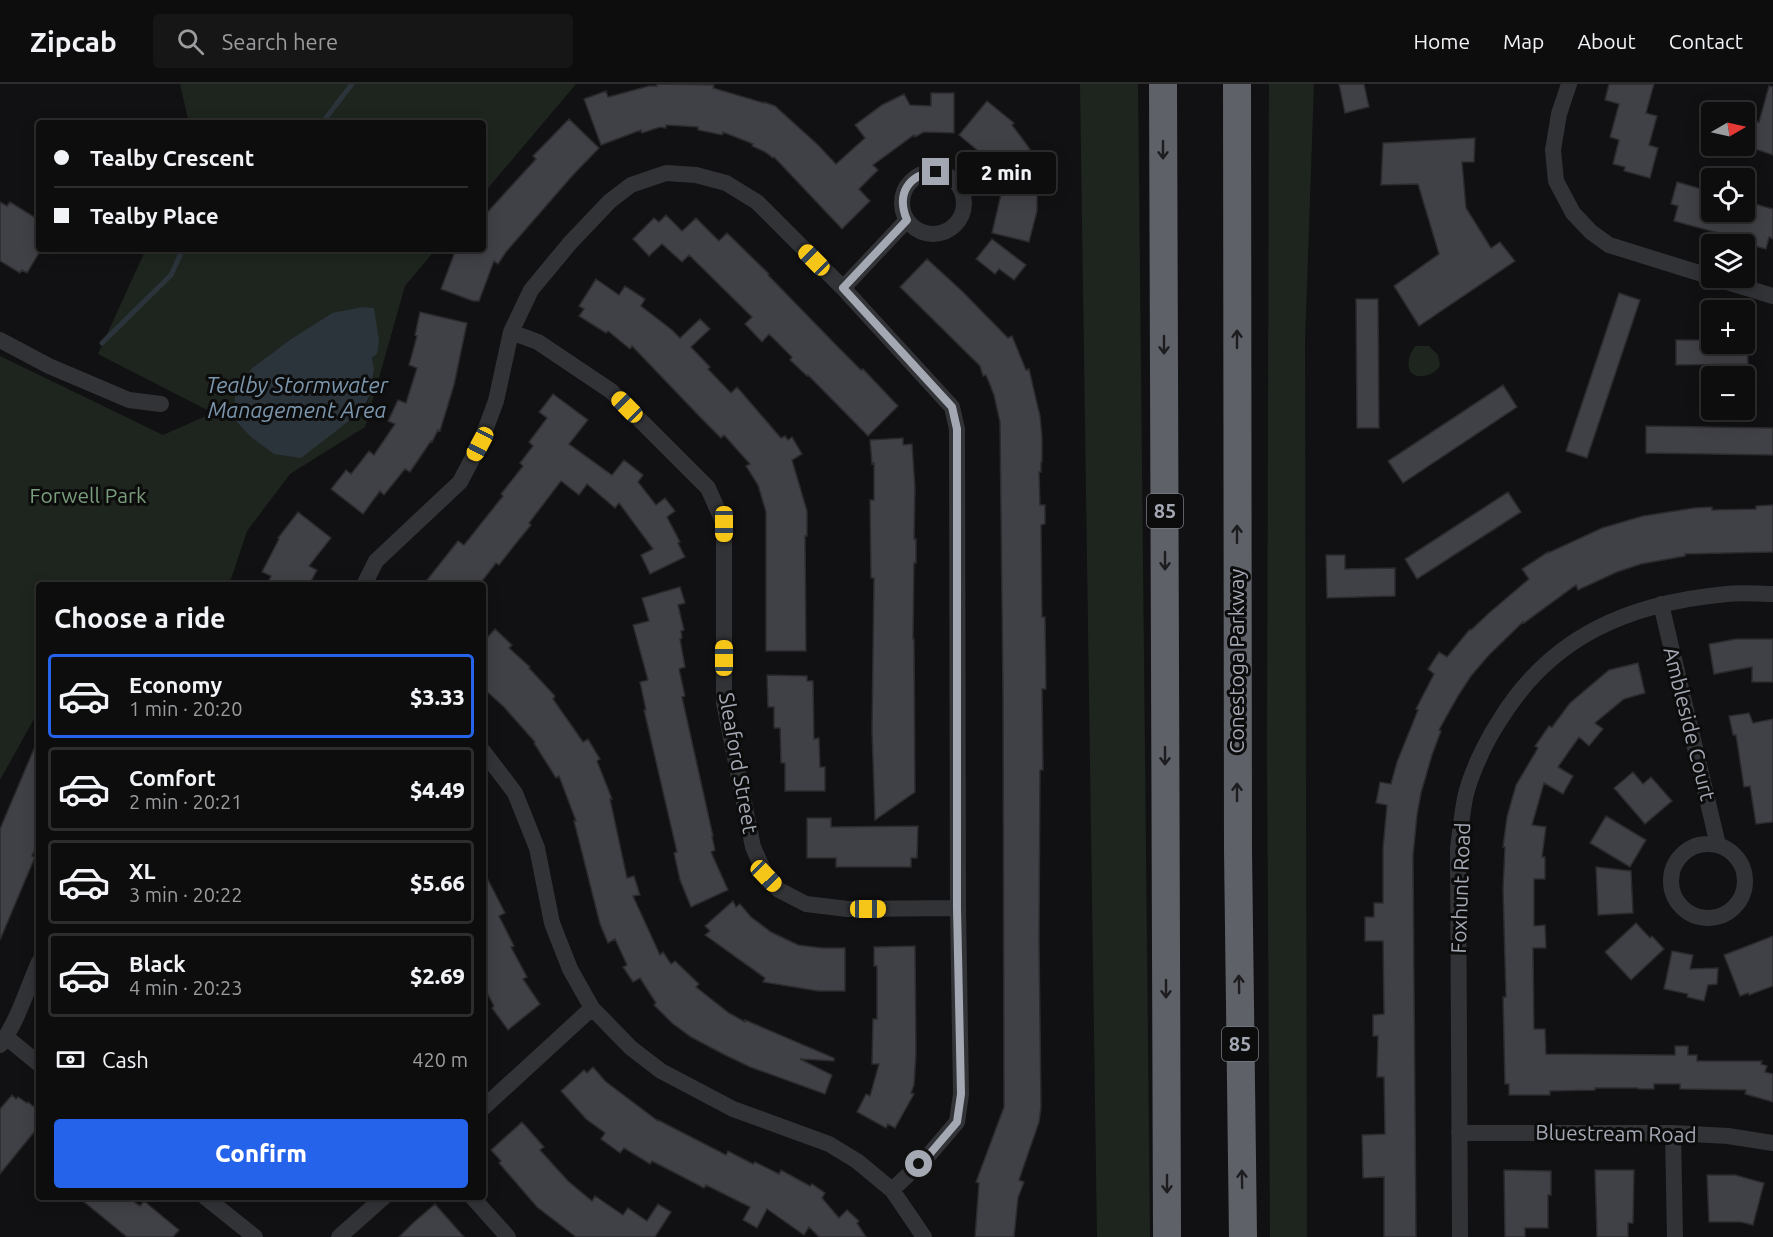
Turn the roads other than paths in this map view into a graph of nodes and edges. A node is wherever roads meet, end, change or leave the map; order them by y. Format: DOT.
graph roads {
  1 [pos="1237,84"];
  2 [pos="1244,84"];
  3 [pos="1569,84"];
  4 [pos="1163,87"];
  5 [pos="1236,169"];
  6 [pos="907,220"];
  7 [pos="1701,273"];
  8 [pos="843,288"];
  9 [pos="1748,288"];
  10 [pos="1773,296"];
  11 [pos="511,332"];
  12 [pos="0,340"];
  13 [pos="161,404"];
  14 [pos="366,582"];
  15 [pos="1773,594"];
  16 [pos="1661,604"];
  17 [pos="486,755"];
  18 [pos="1718,845"];
  19 [pos="957,908"];
  20 [pos="36,969"];
  21 [pos="592,1008"];
  22 [pos="3,1041"];
  23 [pos="36,1062"];
  24 [pos="486,1105"];
  25 [pos="1459,1133"];
  26 [pos="1672,1133"];
  27 [pos="1773,1143"];
  28 [pos="892,1190"];
  29 [pos="209,1200"];
  30 [pos="381,1200"];
  31 [pos="475,1200"];
  32 [pos="255,1237"];
  33 [pos="339,1237"];
  34 [pos="508,1237"];
  35 [pos="924,1237"];
  36 [pos="1167,1237"];
  37 [pos="1243,1237"];
  38 [pos="1460,1237"];
  39 [pos="1675,1237"];
  1 -- 5 [label="highway, Conestoga Parkway / 85"];
  2 -- 5 [label="highway"];
  3 -- 7 [label="street"];
  4 -- 36 [label="highway, 85, one-way"];
  37 -- 5 [label="highway, Conestoga Parkway / 85, one-way"];
  6 -- 8 [label="street"];
  8 -- 11 [label="street"];
  8 -- 19 [label="street"];
  9 -- 10 [label="street"];
  11 -- 14 [label="street"];
  11 -- 19 [label="street, Sleaford Street"];
  12 -- 13 [label="street"];
  15 -- 16 [label="street, Foxhunt Road"];
  16 -- 18 [label="street, Ambleside Court"];
  16 -- 25 [label="street, Foxhunt Road"];
  17 -- 21 [label="street"];
  18 -- 18 [label="street"];
  19 -- 28 [label="street"];
  20 -- 22 [label="street"];
  21 -- 24 [label="street"];
  21 -- 28 [label="street"];
  22 -- 23 [label="street"];
  25 -- 26 [label="street, Bluestream Road"];
  25 -- 38 [label="street, Foxhunt Road"];
  26 -- 27 [label="street, Bluestream Road"];
  26 -- 39 [label="street"];
  28 -- 35 [label="street"];
  29 -- 32 [label="street"];
  30 -- 33 [label="street"];
  31 -- 34 [label="street"];
}
